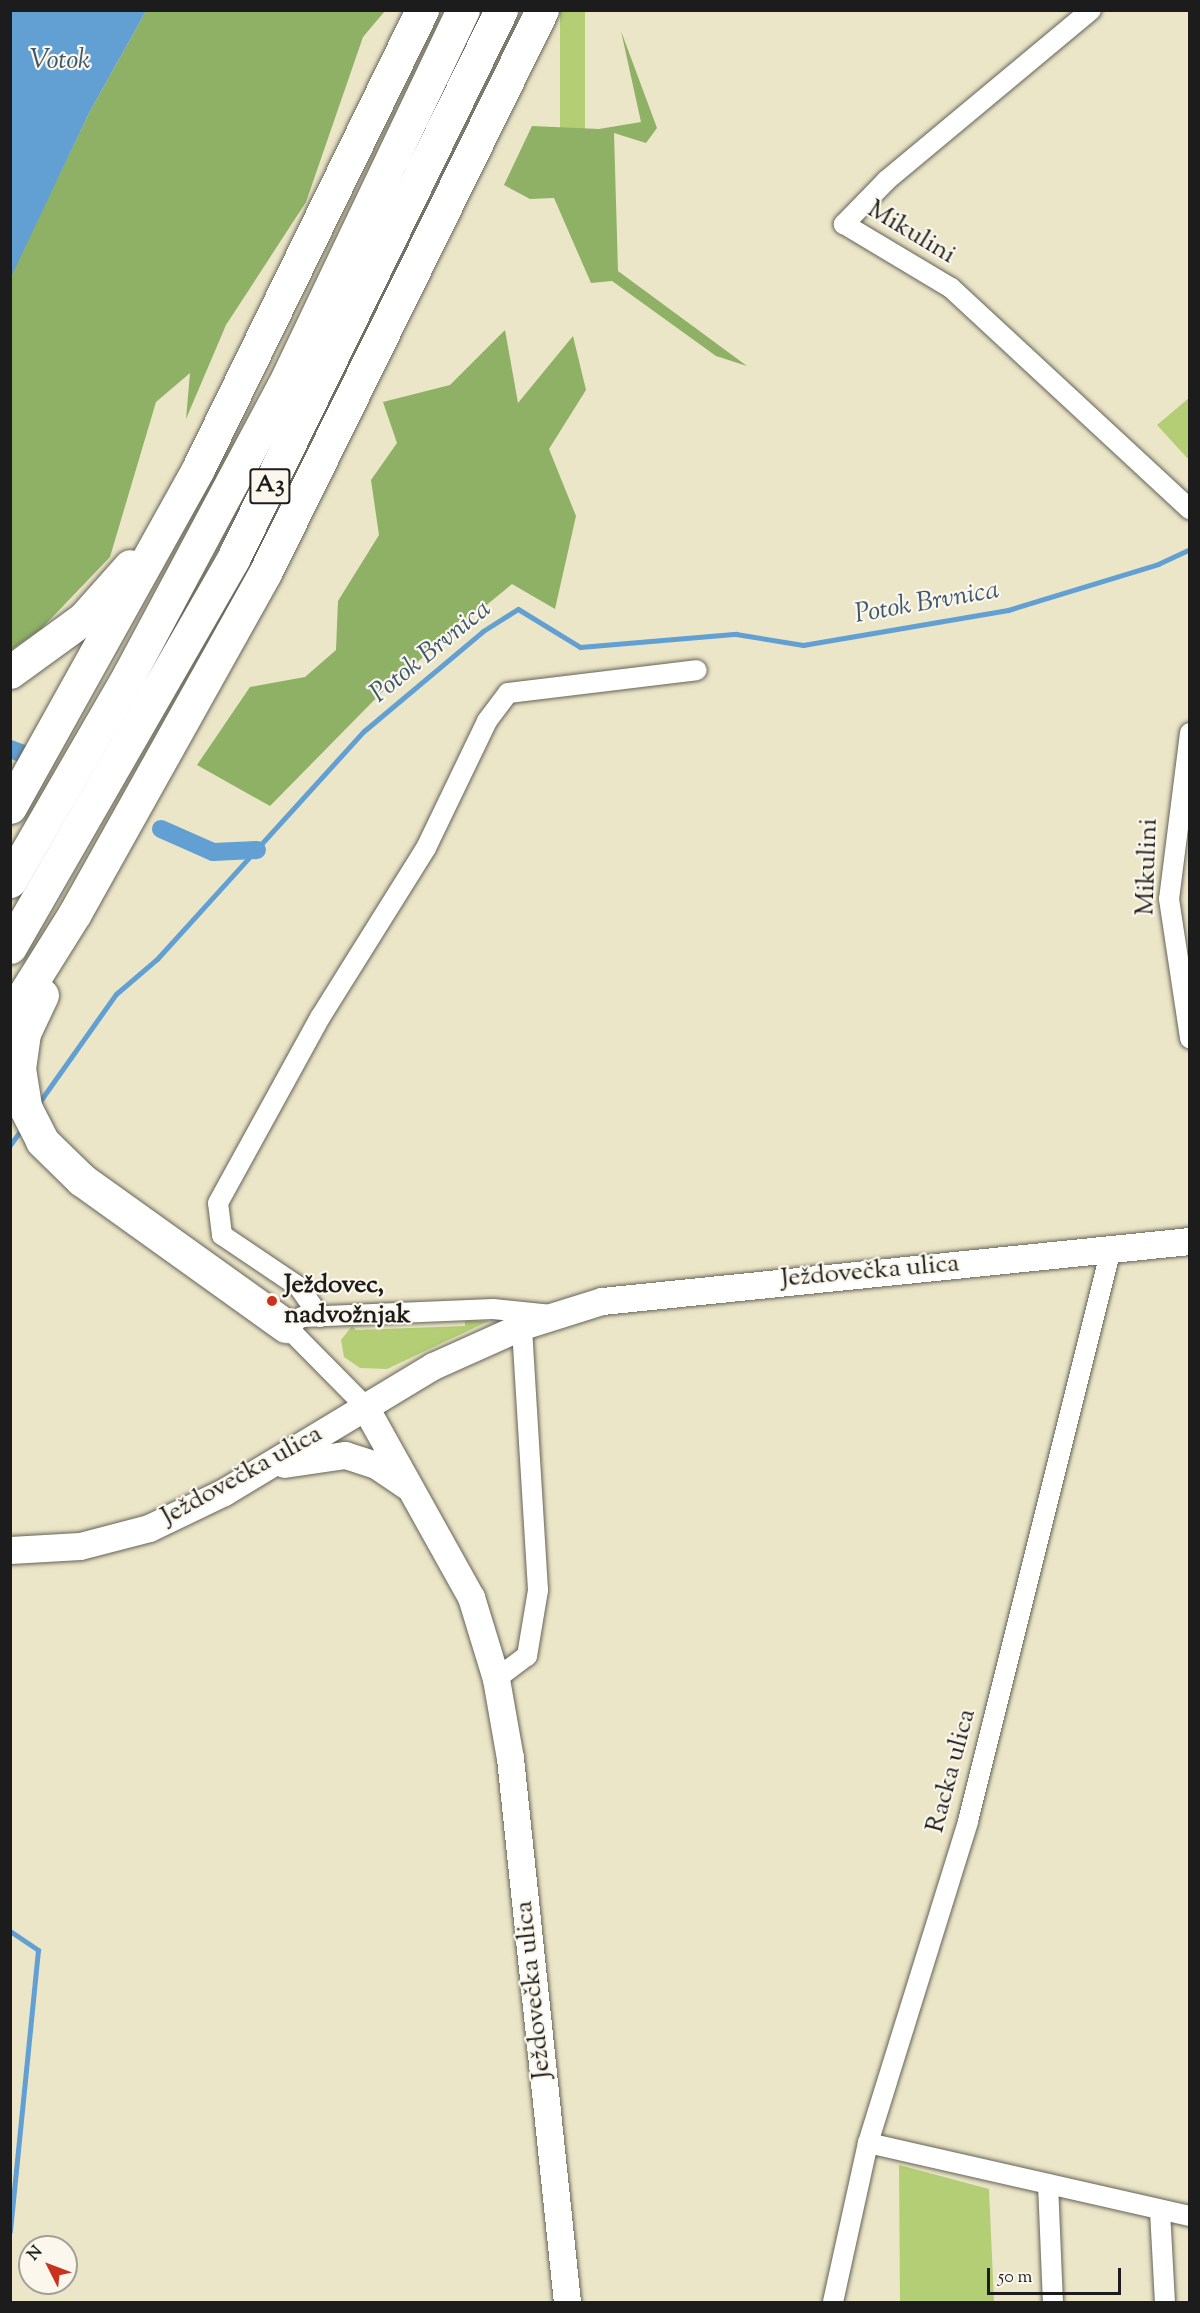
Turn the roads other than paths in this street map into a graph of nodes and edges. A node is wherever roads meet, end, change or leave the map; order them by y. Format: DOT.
graph roads {
  1 [pos="422,10"];
  2 [pos="463,10"];
  3 [pos="501,10"];
  4 [pos="542,10"];
  5 [pos="1091,10"];
  6 [pos="198,469"];
  7 [pos="1190,509"];
  8 [pos="697,670"];
  9 [pos="10,672"];
  10 [pos="1190,734"];
  11 [pos="10,807"];
  12 [pos="10,881"];
  13 [pos="75,914"];
  14 [pos="10,947"];
  15 [pos="10,1017"];
  16 [pos="1190,1038"];
  17 [pos="1190,1241"];
  18 [pos="1111,1249"];
  19 [pos="553,1315"];
  20 [pos="320,1317"];
  21 [pos="286,1326"];
  22 [pos="522,1326"];
  23 [pos="364,1405"];
  24 [pos="259,1472"];
  25 [pos="415,1492"];
  26 [pos="10,1550"];
  27 [pos="496,1679"];
  28 [pos="868,2143"];
  29 [pos="1048,2184"];
  30 [pos="1160,2211"];
  31 [pos="1190,2216"];
  32 [pos="567,2302"];
  33 [pos="833,2302"];
  34 [pos="1053,2302"];
  35 [pos="1165,2302"];
  1 -- 6 [label="highway"];
  2 -- 12 [label="highway, A3"];
  3 -- 14 [label="highway, A3"];
  4 -- 13 [label="highway"];
  5 -- 7 [label="street, Mikulini"];
  6 -- 9 [label="highway"];
  6 -- 11 [label="highway"];
  8 -- 20 [label="street"];
  10 -- 16 [label="street, Mikulini"];
  13 -- 15 [label="highway"];
  13 -- 21 [label="highway"];
  17 -- 18 [label="main road, Ježdovečka ulica"];
  18 -- 19 [label="main road, Ježdovečka ulica"];
  18 -- 28 [label="street, Racka ulica"];
  19 -- 20 [label="street, Ježdovečka ulica"];
  19 -- 22 [label="main road, Ježdovečka ulica"];
  20 -- 21 [label="street, Ježdovečka ulica"];
  21 -- 23 [label="street"];
  22 -- 23 [label="main road, Ježdovečka ulica"];
  22 -- 27 [label="street"];
  23 -- 24 [label="main road, Ježdovečka ulica"];
  23 -- 25 [label="main road, Ježdovečka ulica"];
  24 -- 25 [label="main road"];
  24 -- 26 [label="main road, Ježdovečka ulica"];
  25 -- 27 [label="main road, Ježdovečka ulica"];
  27 -- 32 [label="main road, Ježdovečka ulica"];
  28 -- 29 [label="street"];
  28 -- 33 [label="street, Racka ulica"];
  29 -- 30 [label="street"];
  29 -- 34 [label="street"];
  30 -- 31 [label="street"];
  30 -- 35 [label="street"];
}
